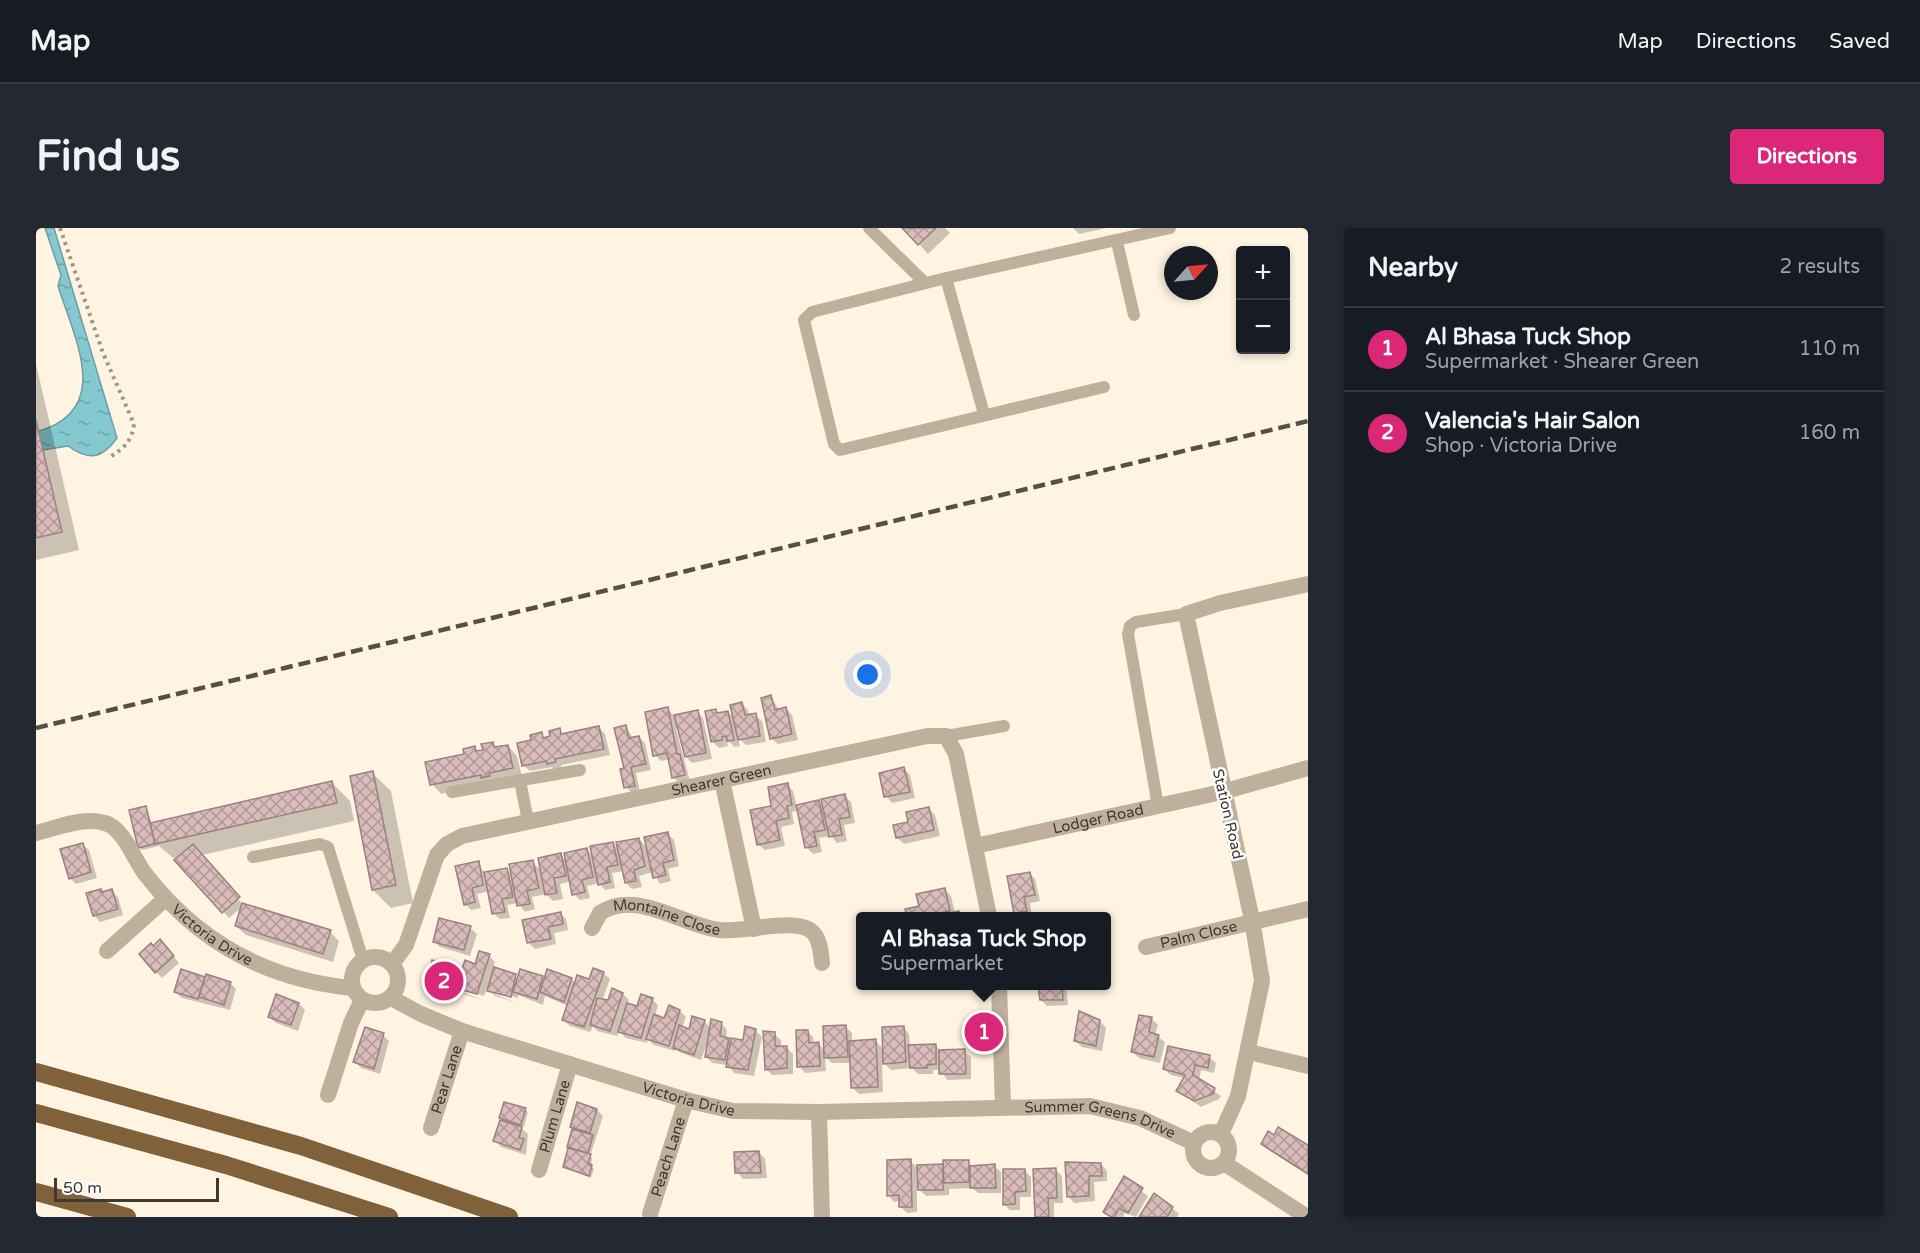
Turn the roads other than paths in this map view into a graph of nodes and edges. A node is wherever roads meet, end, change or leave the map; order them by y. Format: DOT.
graph roads {
  1 [pos="869,228"];
  2 [pos="1170,228"];
  3 [pos="1117,242"];
  4 [pos="946,278"];
  5 [pos="925,284"];
  6 [pos="1134,315"];
  7 [pos="1104,387"];
  8 [pos="984,414"];
  9 [pos="1308,584"];
  10 [pos="1186,614"];
  11 [pos="1004,726"];
  12 [pos="946,736"];
  13 [pos="1308,768"];
  14 [pos="580,770"];
  15 [pos="722,780"];
  16 [pos="520,781"];
  17 [pos="452,792"];
  18 [pos="1222,792"];
  19 [pos="1158,806"];
  20 [pos="528,821"];
  21 [pos="36,833"];
  22 [pos="975,846"];
  23 [pos="253,857"];
  24 [pos="165,899"];
  25 [pos="1308,909"];
  26 [pos="988,912"];
  27 [pos="1252,920"];
  28 [pos="592,928"];
  29 [pos="754,929"];
  30 [pos="1146,947"];
  31 [pos="107,951"];
  32 [pos="363,960"];
  33 [pos="822,963"];
  34 [pos="392,964"];
  35 [pos="999,990"];
  36 [pos="357,994"];
  37 [pos="391,998"];
  38 [pos="462,1031"];
  39 [pos="1249,1052"];
  40 [pos="570,1065"];
  41 [pos="1308,1066"];
  42 [pos="36,1072"];
  43 [pos="328,1095"];
  44 [pos="686,1100"];
  45 [pos="1003,1106"];
  46 [pos="819,1112"];
  47 [pos="36,1113"];
  48 [pos="431,1128"];
  49 [pos="1221,1134"];
  50 [pos="1194,1143"];
  51 [pos="1224,1163"];
  52 [pos="539,1170"];
  53 [pos="36,1192"];
  54 [pos="650,1214"];
  55 [pos="127,1217"];
  56 [pos="389,1217"];
  57 [pos="509,1217"];
  58 [pos="822,1217"];
  59 [pos="1307,1217"];
  1 -- 5 [label="lane"];
  2 -- 3 [label="lane"];
  3 -- 4 [label="lane"];
  3 -- 6 [label="lane"];
  4 -- 5 [label="lane"];
  4 -- 8 [label="lane"];
  5 -- 8 [label="lane"];
  7 -- 8 [label="lane"];
  9 -- 10 [label="street"];
  10 -- 18 [label="street, Station Road"];
  10 -- 19 [label="lane"];
  11 -- 12 [label="lane"];
  12 -- 15 [label="street, Shearer Green"];
  12 -- 22 [label="street"];
  13 -- 18 [label="street, Lodger Road"];
  14 -- 16 [label="lane"];
  15 -- 20 [label="street, Shearer Green"];
  15 -- 29 [label="street"];
  16 -- 17 [label="lane"];
  16 -- 20 [label="lane"];
  18 -- 19 [label="street, Lodger Road"];
  18 -- 27 [label="street, Station Road"];
  19 -- 22 [label="street, Lodger Road"];
  20 -- 34 [label="street, Shearer Green"];
  21 -- 24 [label="street, Victoria Drive"];
  22 -- 26 [label="street"];
  23 -- 32 [label="lane"];
  24 -- 31 [label="street"];
  24 -- 36 [label="street, Victoria Drive"];
  25 -- 27 [label="street, Palm Close"];
  27 -- 30 [label="street, Palm Close"];
  27 -- 39 [label="street, Station Road"];
  28 -- 29 [label="street, Montaine Close"];
  29 -- 33 [label="street, Montaine Close"];
  32 -- 34 [label="street"];
  32 -- 36 [label="street"];
  34 -- 37 [label="street"];
  35 -- 45 [label="street"];
  36 -- 37 [label="street"];
  36 -- 43 [label="street"];
  37 -- 38 [label="street, Victoria Drive"];
  38 -- 40 [label="street, Victoria Drive"];
  38 -- 48 [label="street, Pear Lane"];
  39 -- 41 [label="street"];
  39 -- 49 [label="street, Station Road"];
  40 -- 44 [label="street, Victoria Drive"];
  40 -- 52 [label="street, Plum Lane"];
  42 -- 57 [label="highway"];
  44 -- 46 [label="street, Victoria Drive"];
  44 -- 54 [label="street, Peach Lane"];
  45 -- 46 [label="street, Victoria Drive"];
  45 -- 50 [label="street, Summer Greens Drive"];
  46 -- 58 [label="street"];
  47 -- 56 [label="highway"];
  49 -- 50 [label="street"];
  49 -- 51 [label="street"];
  50 -- 51 [label="street"];
  51 -- 59 [label="street"];
  53 -- 55 [label="highway"];
}
